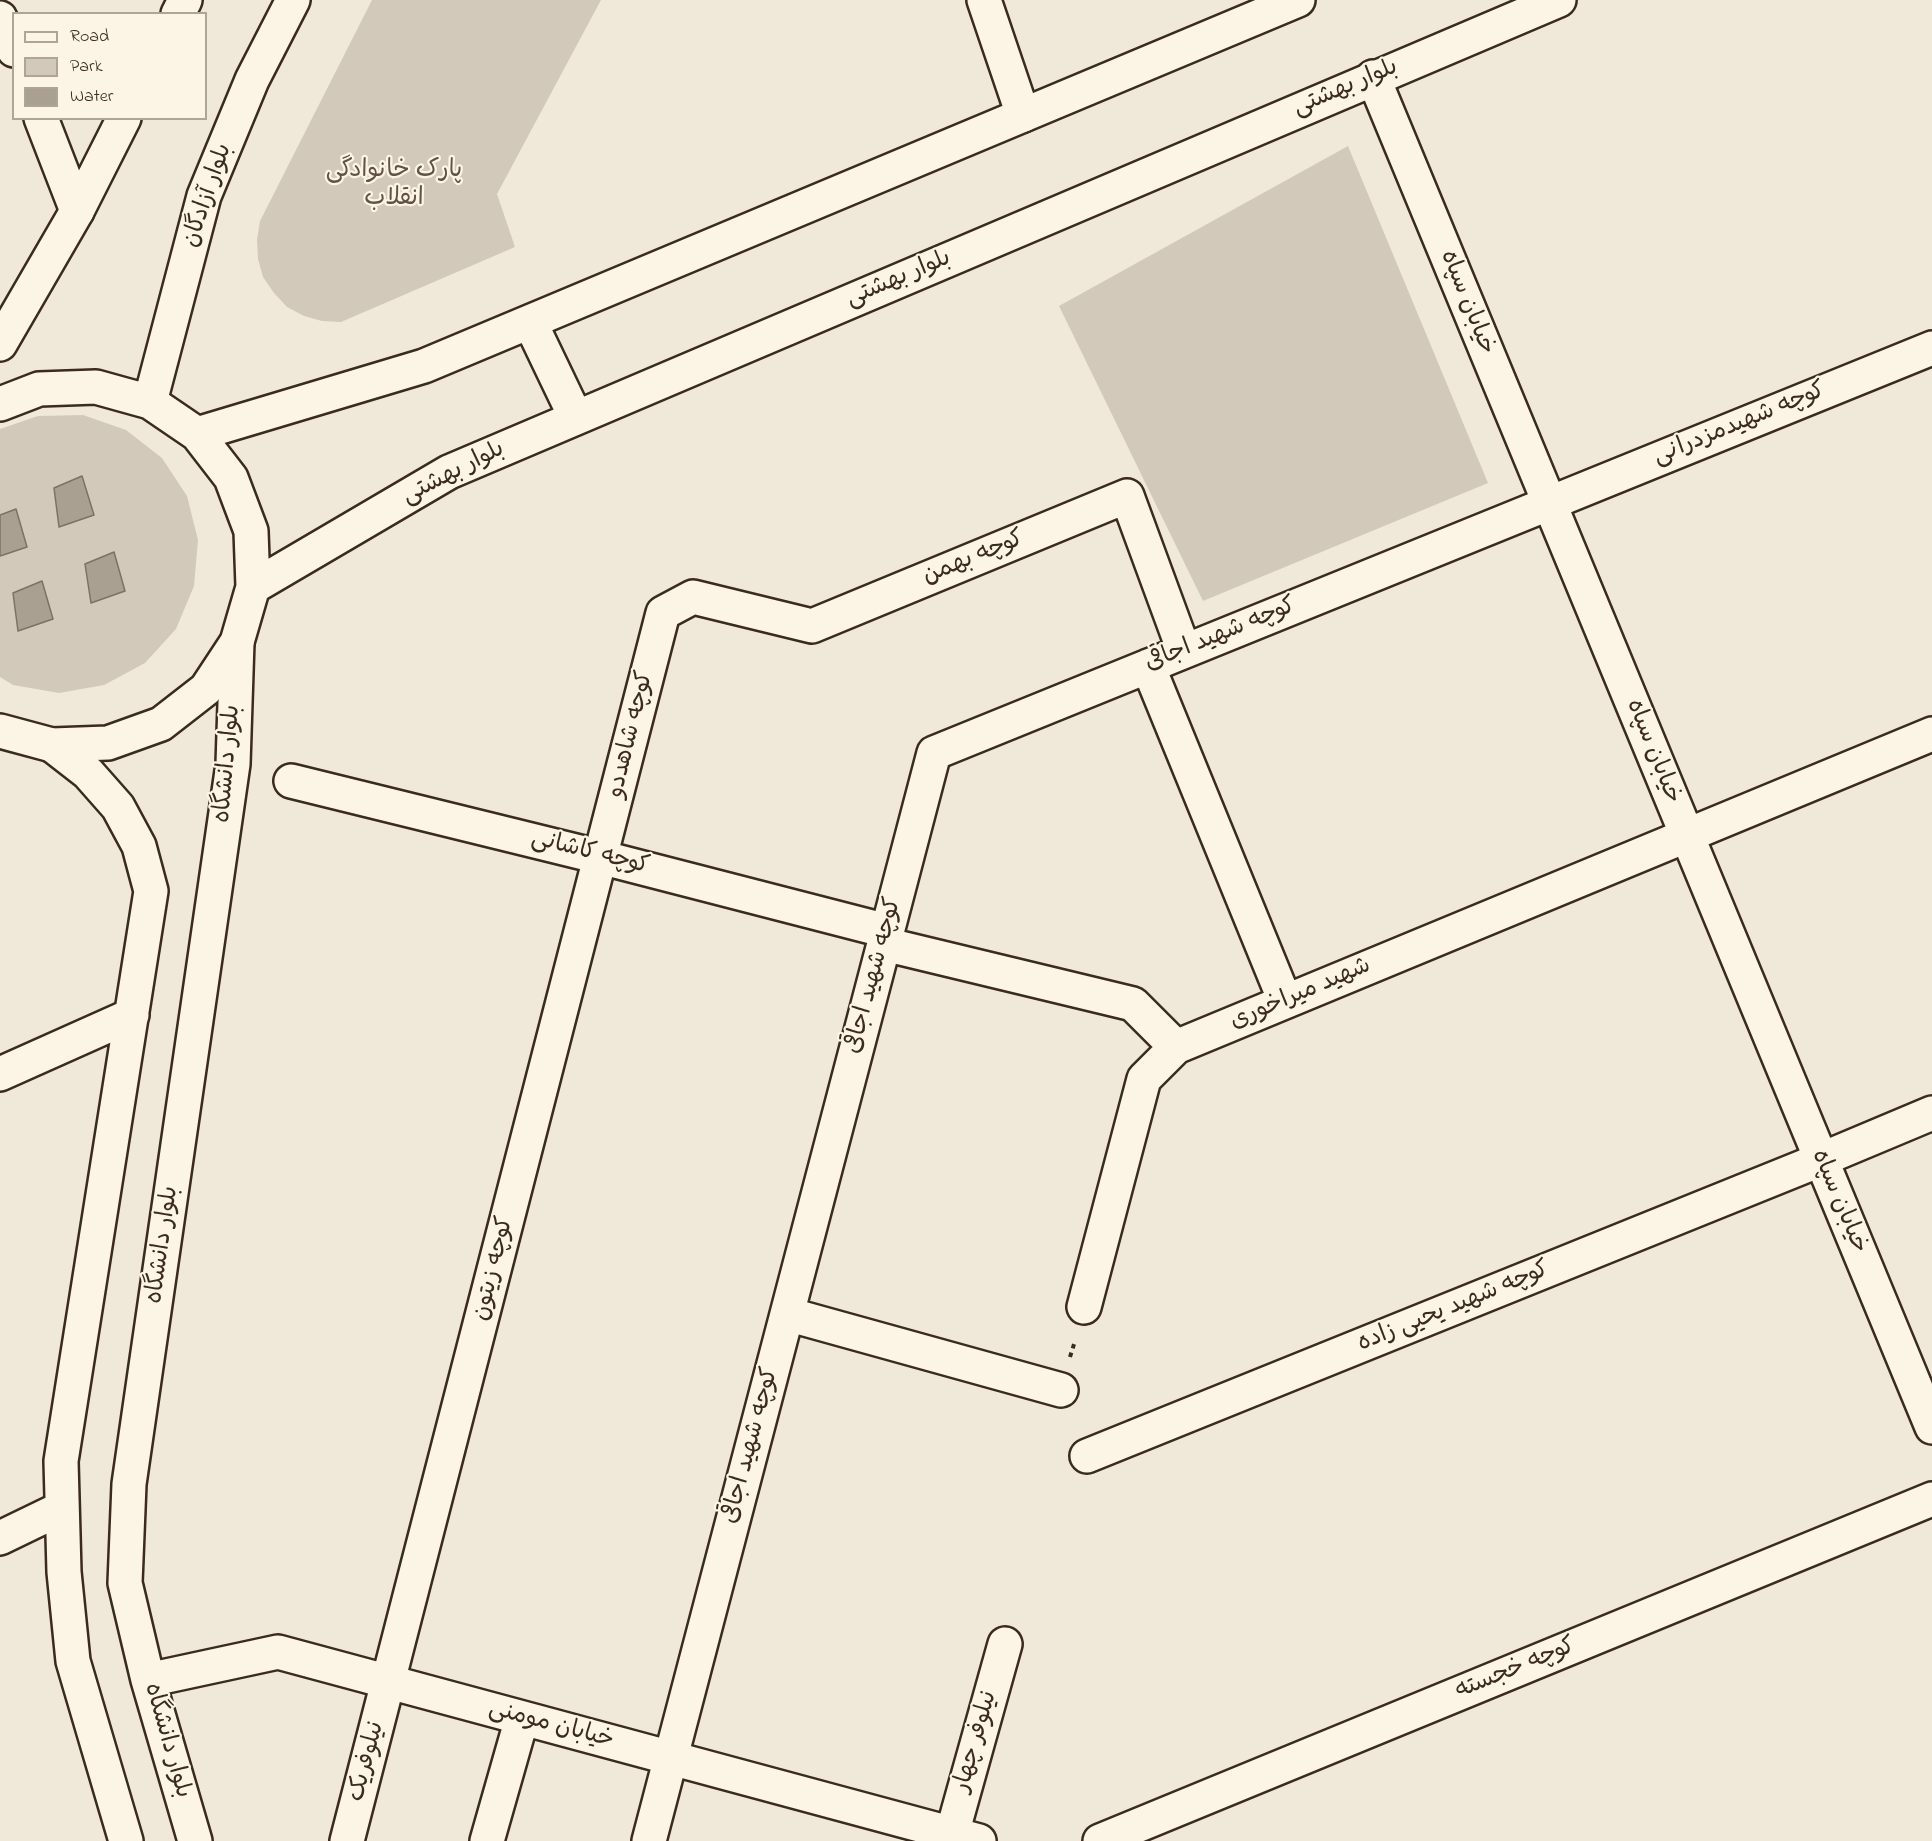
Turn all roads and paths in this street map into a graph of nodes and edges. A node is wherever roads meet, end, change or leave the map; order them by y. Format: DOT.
graph roads {
  1 [pos="183,0"];
  2 [pos="293,0"];
  3 [pos="984,0"];
  4 [pos="1298,0"];
  5 [pos="1559,0"];
  6 [pos="169,12"];
  7 [pos="1373,78"];
  8 [pos="1023,115"];
  9 [pos="41,120"];
  10 [pos="123,120"];
  11 [pos="77,211"];
  12 [pos="530,322"];
  13 [pos="0,344"];
  14 [pos="1932,348"];
  15 [pos="150,402"];
  16 [pos="0,404"];
  17 [pos="576,418"];
  18 [pos="197,434"];
  19 [pos="1549,503"];
  20 [pos="253,587"];
  21 [pos="663,613"];
  22 [pos="237,642"];
  23 [pos="1184,651"];
  24 [pos="1148,666"];
  25 [pos="0,731"];
  26 [pos="1932,734"];
  27 [pos="52,746"];
  28 [pos="291,781"];
  29 [pos="1686,834"];
  30 [pos="600,856"];
  31 [pos="886,938"];
  32 [pos="1285,1001"];
  33 [pos="132,1015"];
  34 [pos="1176,1047"];
  35 [pos="0,1074"];
  36 [pos="1932,1113"];
  37 [pos="1821,1160"];
  38 [pos="1084,1307"];
  39 [pos="787,1314"];
  40 [pos="1061,1390"];
  41 [pos="1932,1427"];
  42 [pos="1087,1456"];
  43 [pos="1932,1499"];
  44 [pos="62,1508"];
  45 [pos="0,1538"];
  46 [pos="1005,1644"];
  47 [pos="148,1680"];
  48 [pos="389,1682"];
  49 [pos="522,1718"];
  50 [pos="670,1758"];
  51 [pos="961,1838"];
  52 [pos="126,1841"];
  53 [pos="195,1841"];
  54 [pos="347,1841"];
  55 [pos="487,1841"];
  56 [pos="649,1841"];
  57 [pos="1100,1841"];
  1 -- 6 [label="street"];
  2 -- 15 [label="street, بلوار آزادگان"];
  3 -- 8 [label="street"];
  4 -- 8 [label="street"];
  5 -- 7 [label="street, بلوار بهشتی"];
  7 -- 17 [label="street, بلوار بهشتی"];
  7 -- 19 [label="street, خیابان سپاه"];
  8 -- 12 [label="street"];
  9 -- 11 [label="street"];
  10 -- 11 [label="street"];
  11 -- 13 [label="street"];
  12 -- 17 [label="street"];
  12 -- 18 [label="street"];
  14 -- 19 [label="street, کوچه شهیدمزدرانی"];
  15 -- 16 [label="street"];
  15 -- 18 [label="street"];
  17 -- 20 [label="street, بلوار بهشتی"];
  18 -- 20 [label="street"];
  19 -- 23 [label="street, کوچه شهید اجاقی"];
  19 -- 29 [label="street, خیابان سپاه"];
  20 -- 22 [label="street"];
  21 -- 23 [label="street, کوچه بهمن"];
  21 -- 30 [label="street, کوچه شاهددو"];
  22 -- 27 [label="street"];
  22 -- 47 [label="street, بلوار دانشگاه"];
  23 -- 24 [label="street, کوچه شهید اجاقی"];
  24 -- 31 [label="street, کوچه شهید اجاقی"];
  24 -- 32 [label="street"];
  25 -- 27 [label="street"];
  26 -- 29 [label="street, شهید میراخوری"];
  27 -- 33 [label="street"];
  28 -- 30 [label="street, کوچه کاشانی"];
  29 -- 32 [label="street, شهید میراخوری"];
  29 -- 37 [label="street, خیابان سپاه"];
  30 -- 31 [label="street, کوچه کاشانی"];
  30 -- 48 [label="street, کوچه زیتون"];
  31 -- 34 [label="street, کوچه کاشانی"];
  31 -- 39 [label="street, کوچه شهید اجاقی"];
  32 -- 34 [label="street, شهید میراخوری"];
  33 -- 35 [label="street"];
  33 -- 44 [label="street"];
  34 -- 38 [label="street, شهید میراخوری"];
  36 -- 37 [label="street, کوچه شهید یحیی زاده"];
  37 -- 41 [label="street, خیابان سپاه"];
  37 -- 42 [label="street, کوچه شهید یحیی زاده"];
  39 -- 40 [label="street"];
  39 -- 50 [label="street, کوچه شهید اجاقی"];
  43 -- 57 [label="street, کوچه خجسته"];
  44 -- 45 [label="street"];
  44 -- 52 [label="street"];
  46 -- 51 [label="street, نیلوفر چهار"];
  47 -- 48 [label="street, خیابان مومنی"];
  47 -- 53 [label="street, بلوار دانشگاه"];
  48 -- 49 [label="street, خیابان مومنی"];
  48 -- 54 [label="street, نیلوفریک"];
  49 -- 50 [label="street, خیابان مومنی"];
  49 -- 55 [label="street"];
  50 -- 51 [label="street, خیابان مومنی"];
  50 -- 56 [label="street, کوچه شهید اجاقی"];
}
